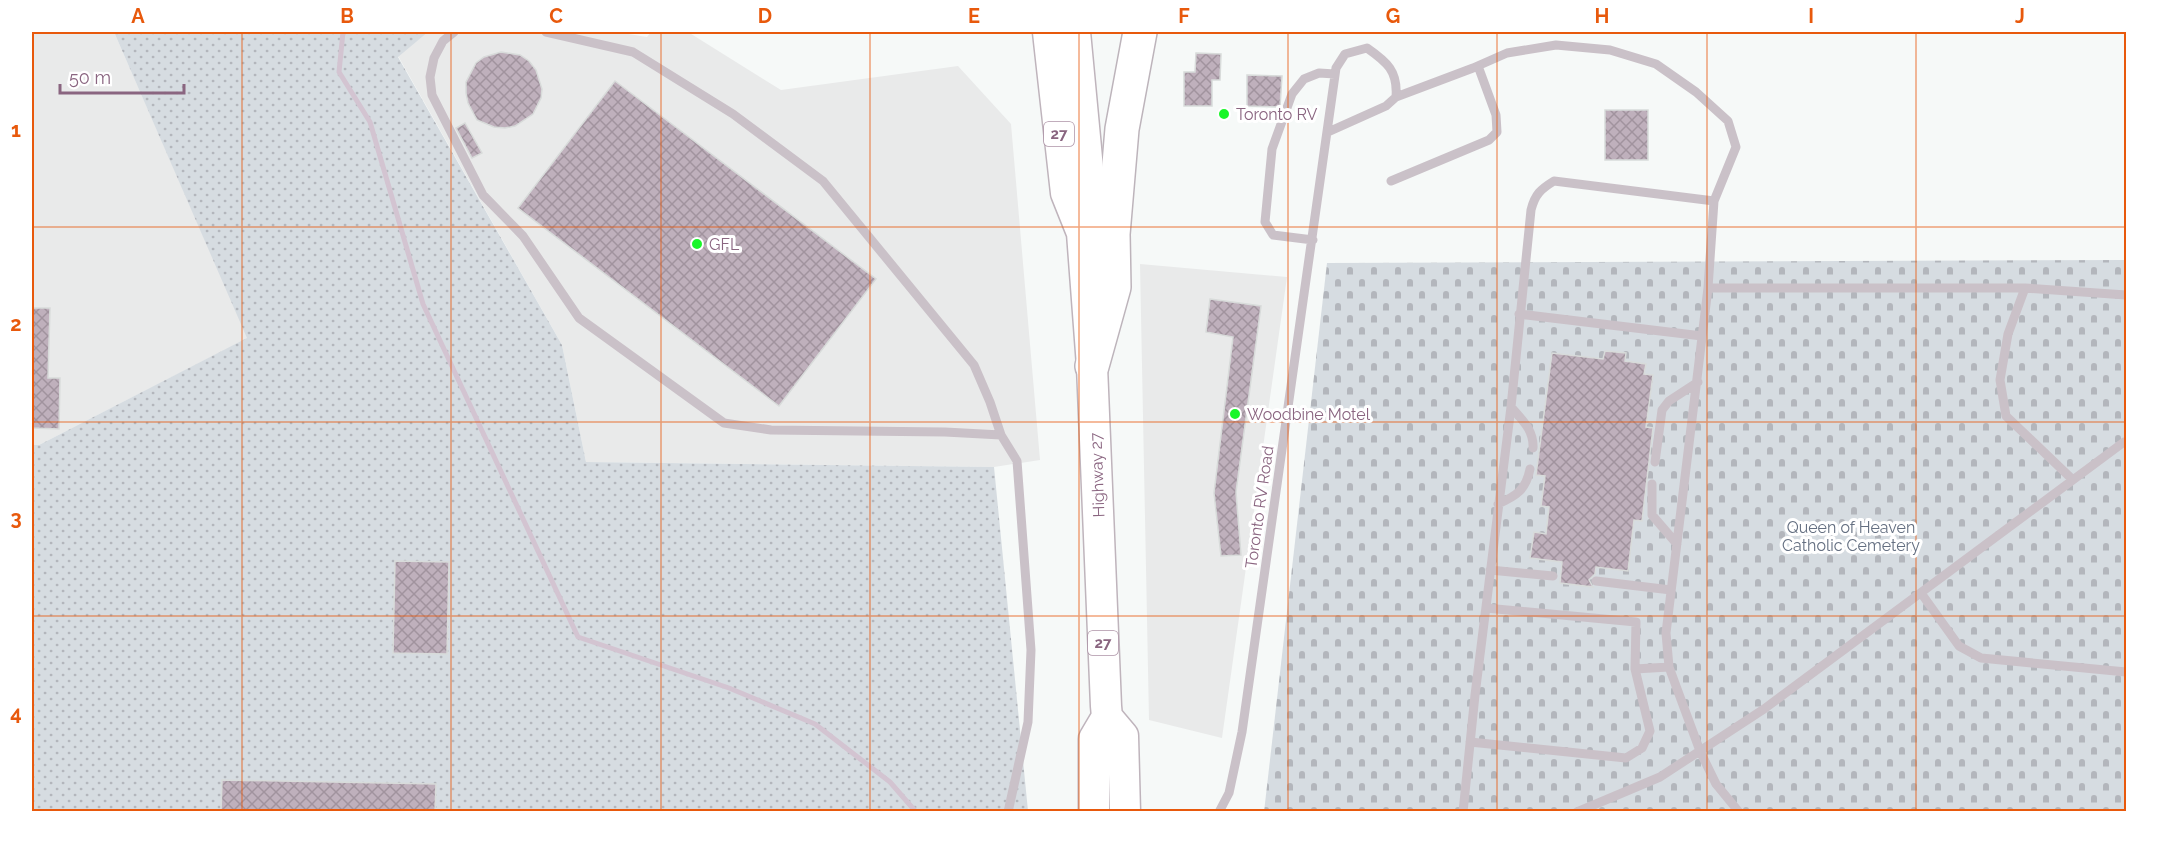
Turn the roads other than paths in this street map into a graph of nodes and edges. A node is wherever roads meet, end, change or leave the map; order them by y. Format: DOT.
graph roads {
  1 [pos="454,32"];
  2 [pos="546,32"];
  3 [pos="1048,32"];
  4 [pos="1075,32"];
  5 [pos="1140,32"];
  6 [pos="1478,66"];
  7 [pos="1335,74"];
  8 [pos="1396,97"];
  9 [pos="1328,132"];
  10 [pos="1391,181"];
  11 [pos="1714,201"];
  12 [pos="1082,233"];
  13 [pos="1313,240"];
  14 [pos="1708,288"];
  15 [pos="2025,288"];
  16 [pos="2127,296"];
  17 [pos="1519,314"];
  18 [pos="1702,336"];
  19 [pos="1092,366"];
  20 [pos="1698,381"];
  21 [pos="1511,407"];
  22 [pos="1001,435"];
  23 [pos="2126,442"];
  24 [pos="1533,448"];
  25 [pos="1655,462"];
  26 [pos="1530,469"];
  27 [pos="2073,480"];
  28 [pos="1652,484"];
  29 [pos="1498,504"];
  30 [pos="1677,544"];
  31 [pos="1490,570"];
  32 [pos="1553,576"];
  33 [pos="1596,581"];
  34 [pos="1671,590"];
  35 [pos="1921,593"];
  36 [pos="1486,608"];
  37 [pos="1669,668"];
  38 [pos="1635,669"];
  39 [pos="2127,672"];
  40 [pos="1107,717"];
  41 [pos="1470,742"];
  42 [pos="1700,751"];
  43 [pos="1008,812"];
  44 [pos="1094,812"];
  45 [pos="1125,812"];
  46 [pos="1219,812"];
  47 [pos="1462,812"];
  48 [pos="1576,812"];
  49 [pos="1738,812"];
  1 -- 22 [label="lane"];
  2 -- 22 [label="lane"];
  3 -- 12 [label="main road, Highway 27 / 27"];
  4 -- 12 [label="main road, Highway 27 / 27"];
  5 -- 19 [label="highway"];
  6 -- 8 [label="lane"];
  6 -- 10 [label="lane"];
  6 -- 11 [label="lane"];
  7 -- 8 [label="lane"];
  7 -- 9 [label="lane, Toronto RV Road"];
  7 -- 13 [label="lane"];
  8 -- 9 [label="lane"];
  9 -- 13 [label="lane, Toronto RV Road"];
  11 -- 14 [label="lane"];
  11 -- 17 [label="lane"];
  12 -- 19 [label="main road, Highway 27 / 27"];
  13 -- 46 [label="lane, Toronto RV Road"];
  14 -- 15 [label="lane"];
  14 -- 18 [label="lane"];
  15 -- 16 [label="lane"];
  15 -- 27 [label="lane"];
  17 -- 18 [label="lane"];
  17 -- 21 [label="lane"];
  18 -- 20 [label="lane"];
  19 -- 40 [label="main road, Highway 27 / 27"];
  20 -- 25 [label="lane"];
  20 -- 30 [label="lane"];
  21 -- 24 [label="lane"];
  21 -- 29 [label="lane"];
  22 -- 43 [label="lane"];
  23 -- 27 [label="lane"];
  26 -- 29 [label="lane"];
  27 -- 35 [label="lane"];
  28 -- 30 [label="lane"];
  29 -- 31 [label="lane"];
  30 -- 34 [label="lane"];
  31 -- 32 [label="lane"];
  31 -- 36 [label="lane"];
  33 -- 34 [label="lane"];
  34 -- 37 [label="lane"];
  35 -- 39 [label="lane"];
  35 -- 42 [label="lane"];
  36 -- 38 [label="lane"];
  36 -- 41 [label="lane"];
  37 -- 38 [label="lane"];
  37 -- 42 [label="lane"];
  38 -- 41 [label="lane"];
  40 -- 44 [label="main road, Highway 27 / 27"];
  40 -- 45 [label="main road"];
  41 -- 47 [label="lane"];
  42 -- 48 [label="lane"];
  42 -- 49 [label="lane"];
}
